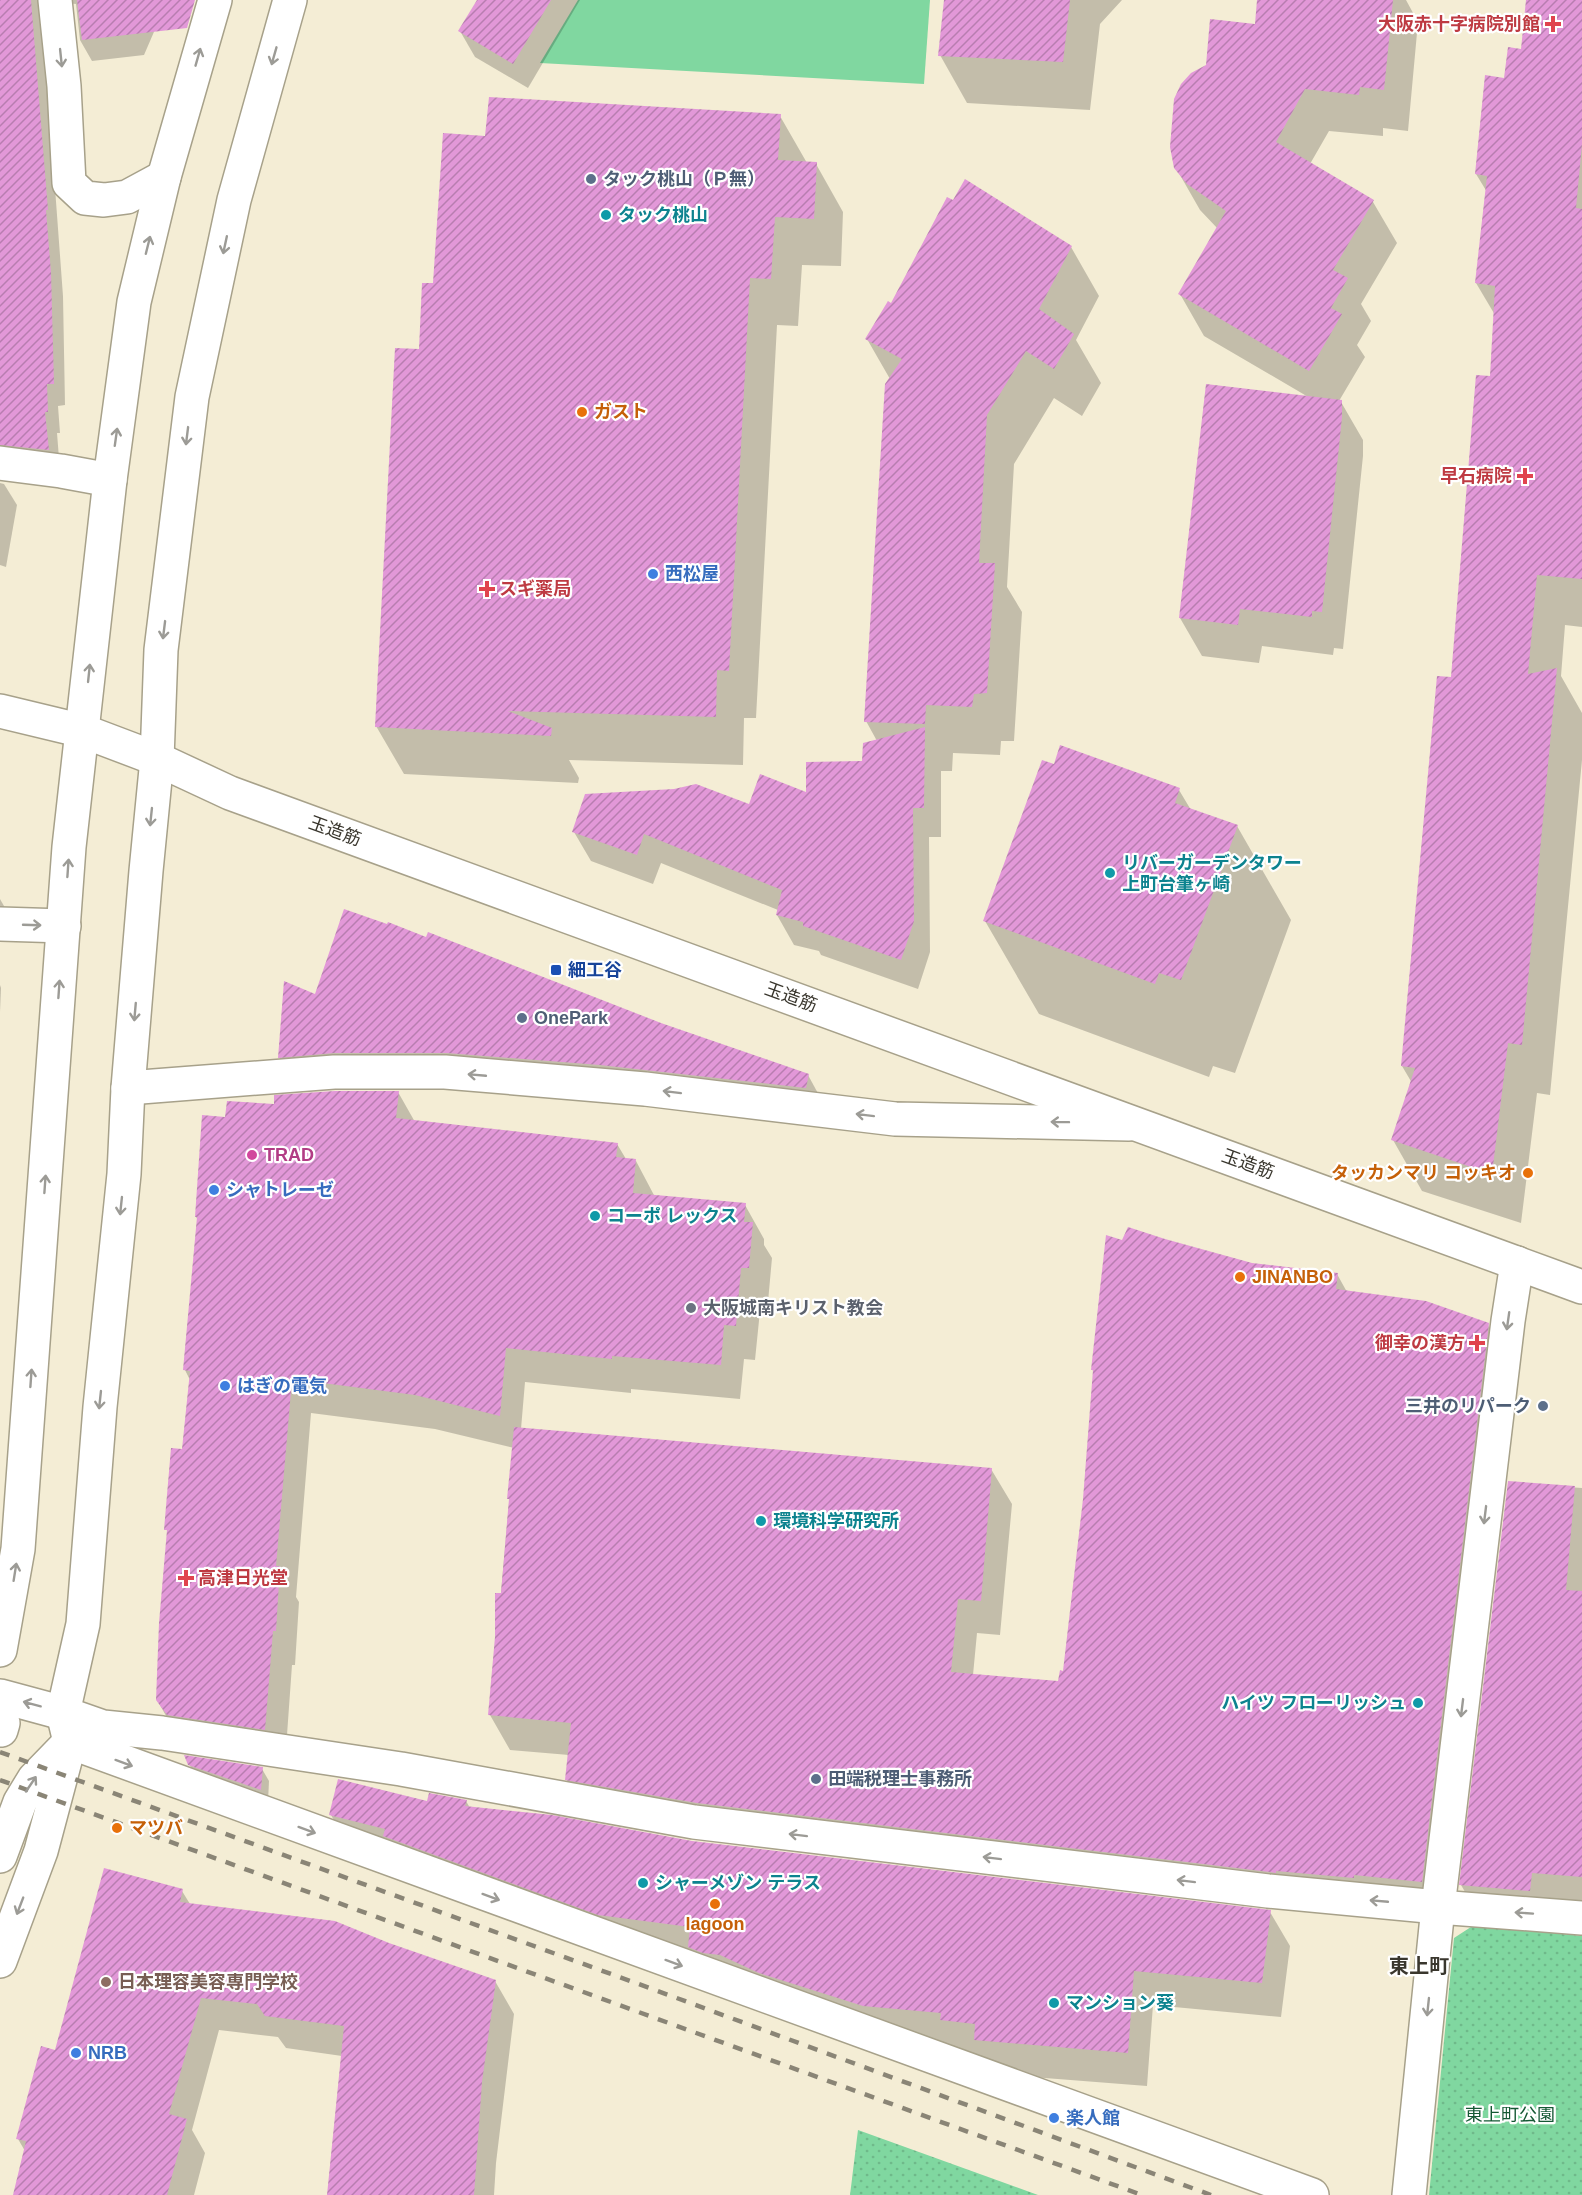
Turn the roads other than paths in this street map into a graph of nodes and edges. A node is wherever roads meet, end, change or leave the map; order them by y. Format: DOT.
graph roads {
  1 [pos="55,0"];
  2 [pos="214,0"];
  3 [pos="290,0"];
  4 [pos="164,177"];
  5 [pos="0,463"];
  6 [pos="110,480"];
  7 [pos="0,711"];
  8 [pos="83,731"];
  9 [pos="157,759"];
  10 [pos="0,924"];
  11 [pos="64,926"];
  12 [pos="128,1088"];
  13 [pos="1139,1124"];
  14 [pos="1517,1263"];
  15 [pos="1582,1287"];
  16 [pos="0,1650"];
  17 [pos="0,1696"];
  18 [pos="66,1728"];
  19 [pos="3,1842"];
  20 [pos="41,1851"];
  21 [pos="1438,1907"];
  22 [pos="1582,1918"];
  23 [pos="0,1961"];
  24 [pos="1311,2195"];
  25 [pos="1409,2195"];
  1 -- 4 [label="street, one-way"];
  4 -- 2 [label="street, one-way"];
  3 -- 9 [label="street, one-way"];
  6 -- 4 [label="street, one-way"];
  5 -- 6 [label="street"];
  8 -- 6 [label="street, one-way"];
  7 -- 8 [label="street, 玉造筋"];
  8 -- 9 [label="street, 玉造筋"];
  11 -- 8 [label="street, one-way"];
  9 -- 12 [label="street, one-way"];
  9 -- 13 [label="street, 玉造筋"];
  10 -- 11 [label="street, one-way"];
  16 -- 11 [label="street, one-way"];
  13 -- 12 [label="street, one-way"];
  12 -- 18 [label="street, one-way"];
  13 -- 14 [label="street, 玉造筋"];
  14 -- 15 [label="street, 玉造筋"];
  14 -- 21 [label="street, one-way"];
  18 -- 17 [label="street, one-way"];
  19 -- 18 [label="street, one-way"];
  18 -- 20 [label="street"];
  21 -- 18 [label="street, one-way"];
  18 -- 24 [label="street, one-way"];
  19 -- 20 [label="street"];
  20 -- 23 [label="street, one-way"];
  22 -- 21 [label="street, one-way"];
  21 -- 25 [label="street, one-way"];
}
